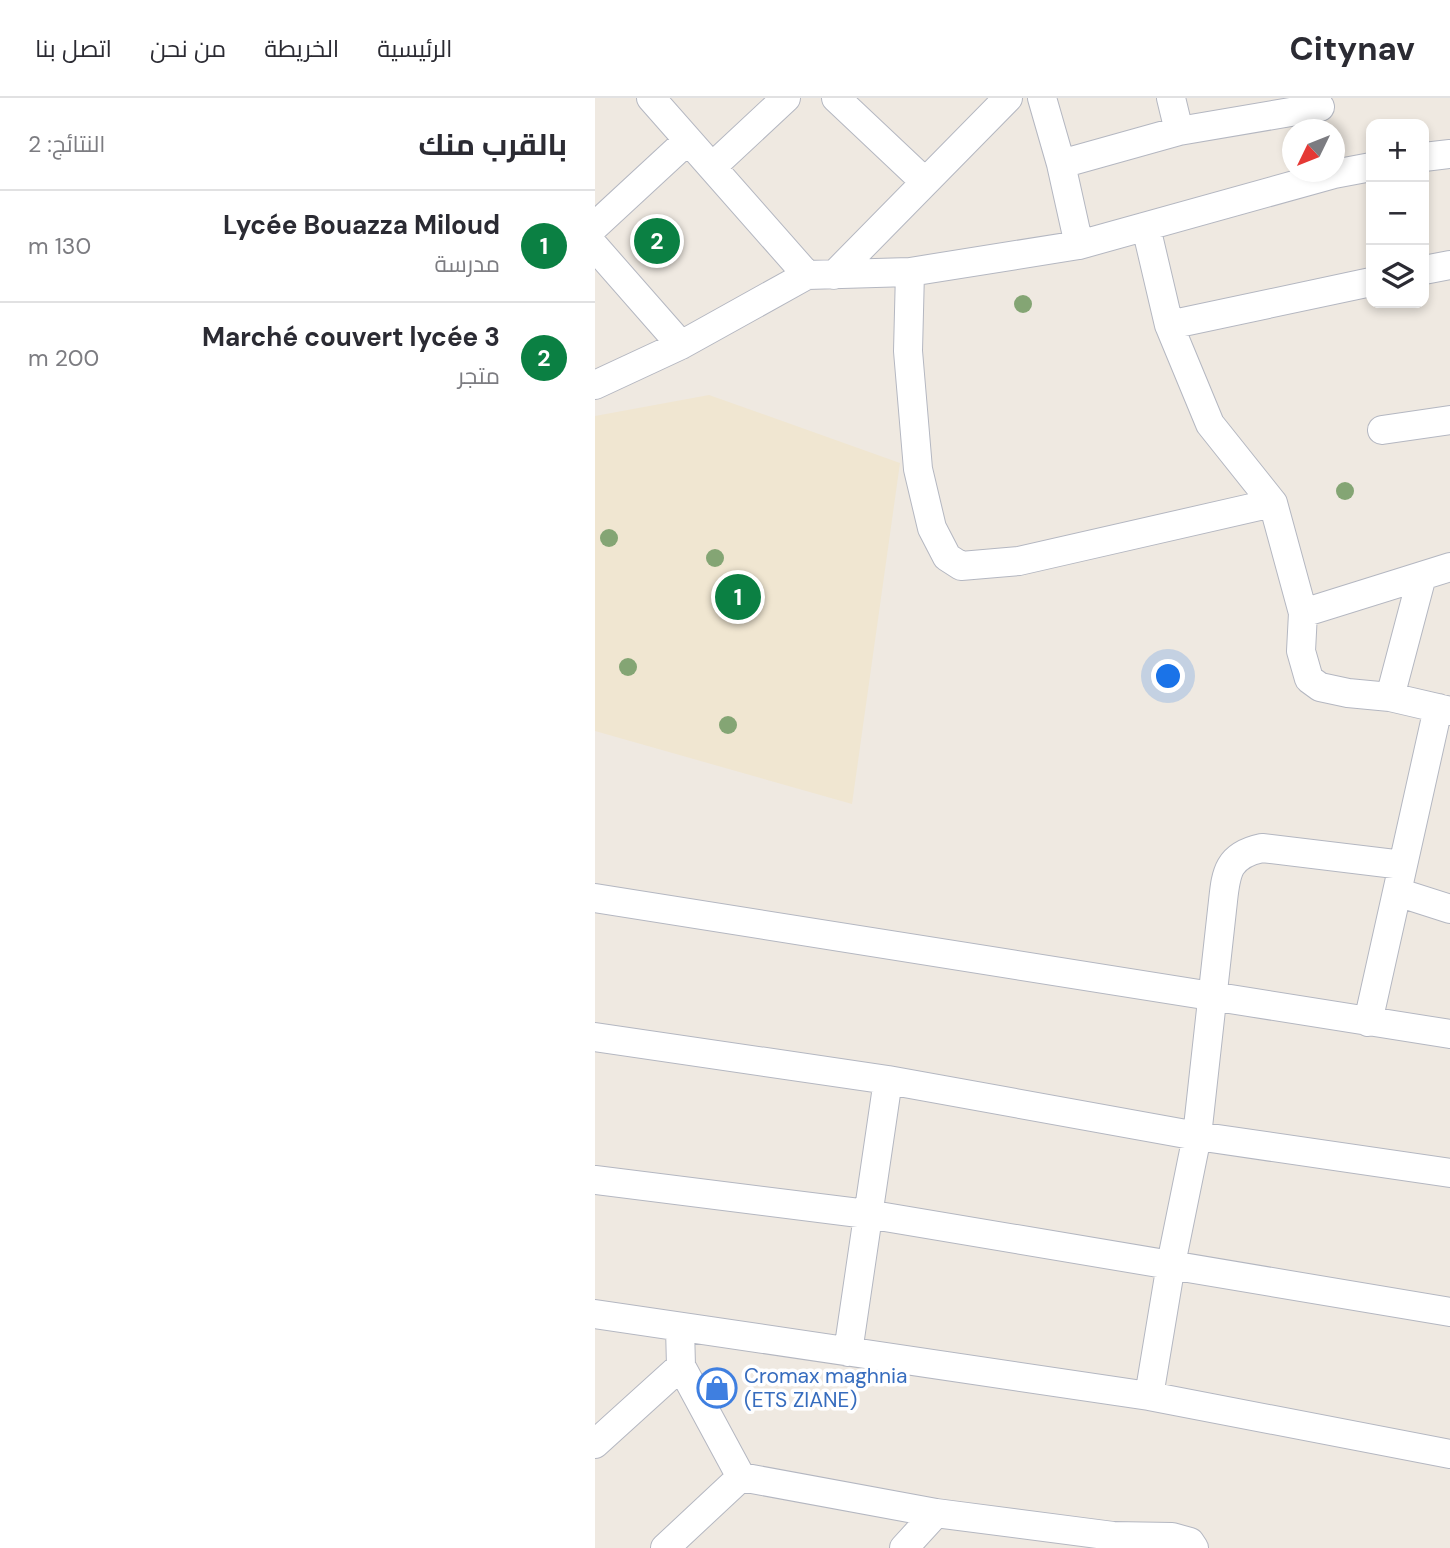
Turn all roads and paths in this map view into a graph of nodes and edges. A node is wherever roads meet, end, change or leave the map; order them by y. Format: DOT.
graph roads {
  1 [pos="651,98"];
  2 [pos="786,98"];
  3 [pos="836,98"];
  4 [pos="1008,98"];
  5 [pos="1042,98"];
  6 [pos="1171,98"];
  7 [pos="1321,111"];
  8 [pos="1179,131"];
  9 [pos="688,140"];
  10 [pos="1450,153"];
  11 [pos="1429,156"];
  12 [pos="1061,164"];
  13 [pos="712,167"];
  14 [pos="1366,167"];
  15 [pos="1345,171"];
  16 [pos="925,182"];
  17 [pos="1302,182"];
  18 [pos="595,226"];
  19 [pos="1146,227"];
  20 [pos="1079,245"];
  21 [pos="595,247"];
  22 [pos="1450,265"];
  23 [pos="1429,270"];
  24 [pos="910,272"];
  25 [pos="821,275"];
  26 [pos="1366,283"];
  27 [pos="1169,325"];
  28 [pos="681,345"];
  29 [pos="595,385"];
  30 [pos="1450,420"];
  31 [pos="1382,430"];
  32 [pos="1273,503"];
  33 [pos="1450,567"];
  34 [pos="1422,576"];
  35 [pos="1303,613"];
  36 [pos="1390,696"];
  37 [pos="1444,709"];
  38 [pos="1400,878"];
  39 [pos="595,898"];
  40 [pos="1450,909"];
  41 [pos="1211,996"];
  42 [pos="1368,1022"];
  43 [pos="1450,1034"];
  44 [pos="595,1037"];
  45 [pos="888,1080"];
  46 [pos="1197,1136"];
  47 [pos="1450,1173"];
  48 [pos="595,1180"];
  49 [pos="867,1214"];
  50 [pos="1171,1264"];
  51 [pos="1450,1312"];
  52 [pos="595,1314"];
  53 [pos="680,1328"];
  54 [pos="848,1352"];
  55 [pos="681,1366"];
  56 [pos="1149,1396"];
  57 [pos="595,1444"];
  58 [pos="1450,1454"];
  59 [pos="741,1477"];
  60 [pos="936,1513"];
  61 [pos="665,1548"];
  62 [pos="904,1548"];
  63 [pos="1194,1548"];
  1 -- 9 [label="street"];
  2 -- 13 [label="street"];
  3 -- 16 [label="street"];
  4 -- 16 [label="street"];
  5 -- 12 [label="street"];
  6 -- 8 [label="street"];
  7 -- 8 [label="street"];
  8 -- 12 [label="street"];
  9 -- 13 [label="street"];
  9 -- 18 [label="street"];
  10 -- 11 [label="street"];
  12 -- 20 [label="street"];
  13 -- 25 [label="street"];
  14 -- 15 [label="street"];
  16 -- 25 [label="street"];
  17 -- 19 [label="street"];
  19 -- 20 [label="street"];
  19 -- 27 [label="street"];
  20 -- 24 [label="street"];
  21 -- 28 [label="street"];
  22 -- 23 [label="street"];
  24 -- 25 [label="street"];
  24 -- 32 [label="street"];
  25 -- 28 [label="street"];
  26 -- 27 [label="street"];
  27 -- 32 [label="street"];
  28 -- 29 [label="street"];
  30 -- 31 [label="street"];
  32 -- 35 [label="street"];
  33 -- 34 [label="street"];
  34 -- 35 [label="street"];
  34 -- 36 [label="street"];
  35 -- 36 [label="street"];
  36 -- 37 [label="street"];
  37 -- 38 [label="street"];
  38 -- 40 [label="street"];
  38 -- 41 [label="street"];
  38 -- 42 [label="street"];
  39 -- 41 [label="street"];
  41 -- 42 [label="street"];
  41 -- 46 [label="street"];
  42 -- 43 [label="street"];
  44 -- 45 [label="street"];
  45 -- 46 [label="street"];
  45 -- 49 [label="street"];
  46 -- 47 [label="street"];
  46 -- 50 [label="street"];
  48 -- 49 [label="street"];
  49 -- 50 [label="street"];
  49 -- 54 [label="street"];
  50 -- 51 [label="street"];
  50 -- 56 [label="street"];
  52 -- 53 [label="street"];
  53 -- 54 [label="street"];
  53 -- 55 [label="street"];
  54 -- 56 [label="street"];
  55 -- 57 [label="street"];
  55 -- 59 [label="street"];
  56 -- 58 [label="street"];
  59 -- 60 [label="street"];
  59 -- 61 [label="street"];
  60 -- 62 [label="street"];
  60 -- 63 [label="street"];
}
